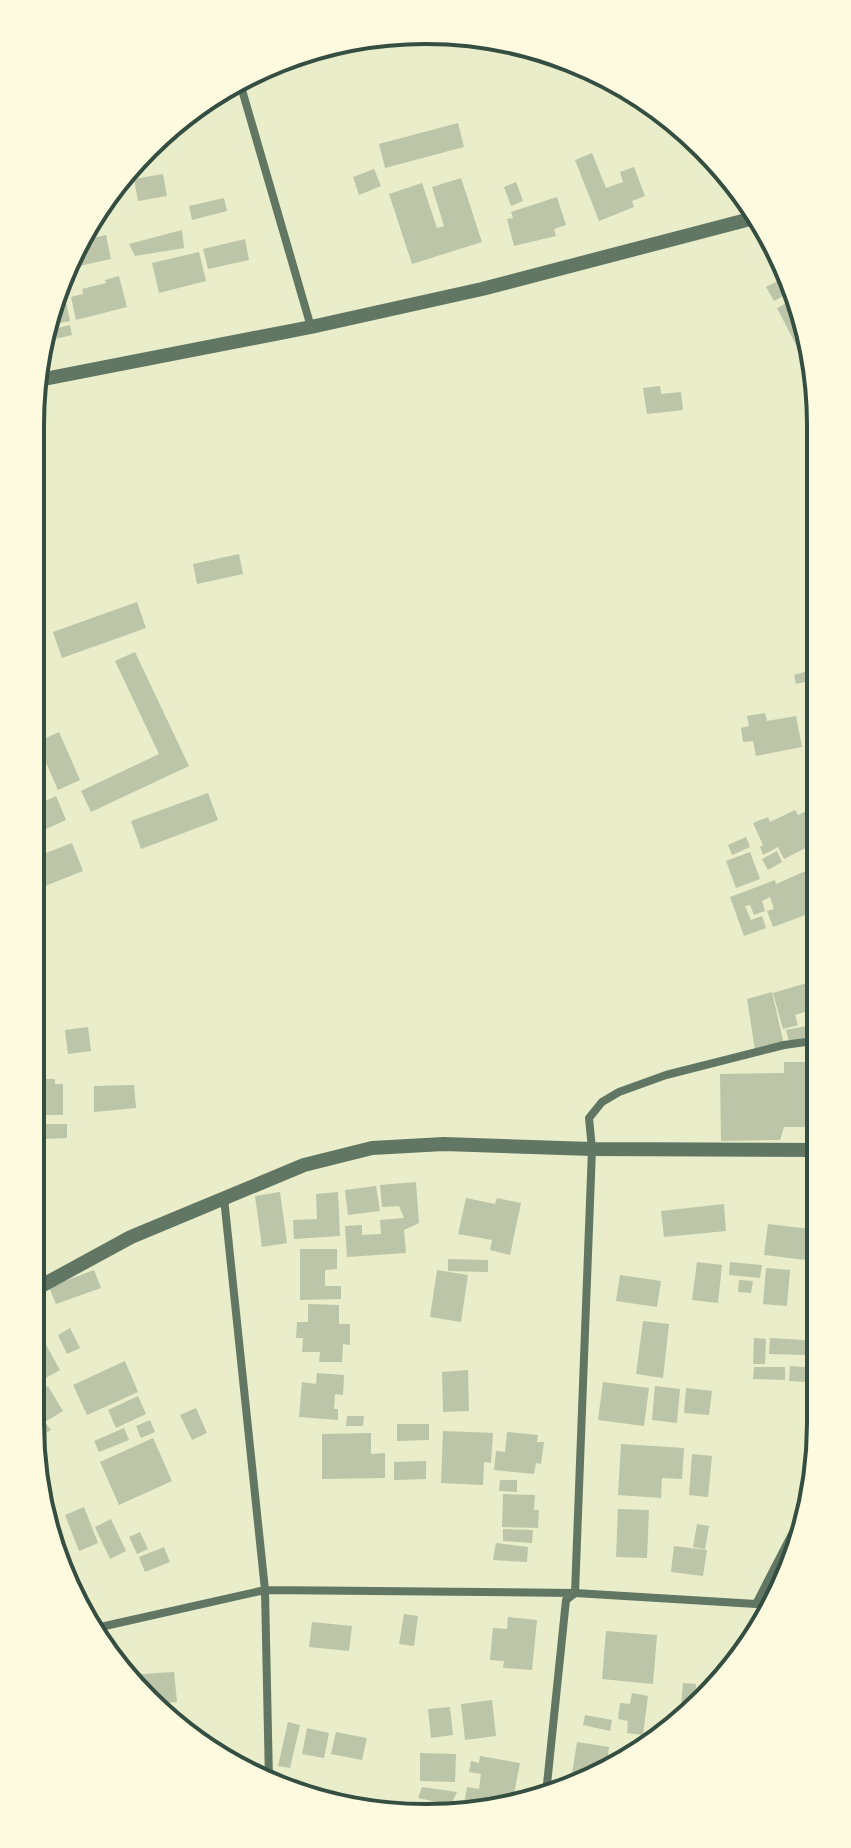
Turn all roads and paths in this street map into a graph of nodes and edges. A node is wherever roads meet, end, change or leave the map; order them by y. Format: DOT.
graph roads {
  1 [pos="242,91"];
  2 [pos="747,220"];
  3 [pos="311,327"];
  4 [pos="47,378"];
  5 [pos="807,1042"];
  6 [pos="592,1149"];
  7 [pos="807,1150"];
  8 [pos="224,1198"];
  9 [pos="44,1284"];
  10 [pos="788,1542"];
  11 [pos="265,1590"];
  12 [pos="575,1593"];
  13 [pos="756,1604"];
  14 [pos="761,1604"];
  15 [pos="103,1626"];
  16 [pos="269,1770"];
  17 [pos="547,1784"];
  1 -- 3 [label="street"];
  2 -- 3 [label="street"];
  3 -- 4 [label="street"];
  5 -- 6 [label="street"];
  6 -- 7 [label="street"];
  6 -- 8 [label="street"];
  6 -- 12 [label="street"];
  8 -- 9 [label="street"];
  8 -- 11 [label="street"];
  10 -- 13 [label="street"];
  11 -- 12 [label="street"];
  11 -- 15 [label="street"];
  11 -- 16 [label="street"];
  12 -- 13 [label="street"];
  12 -- 17 [label="street"];
  13 -- 14 [label="street"];
}
